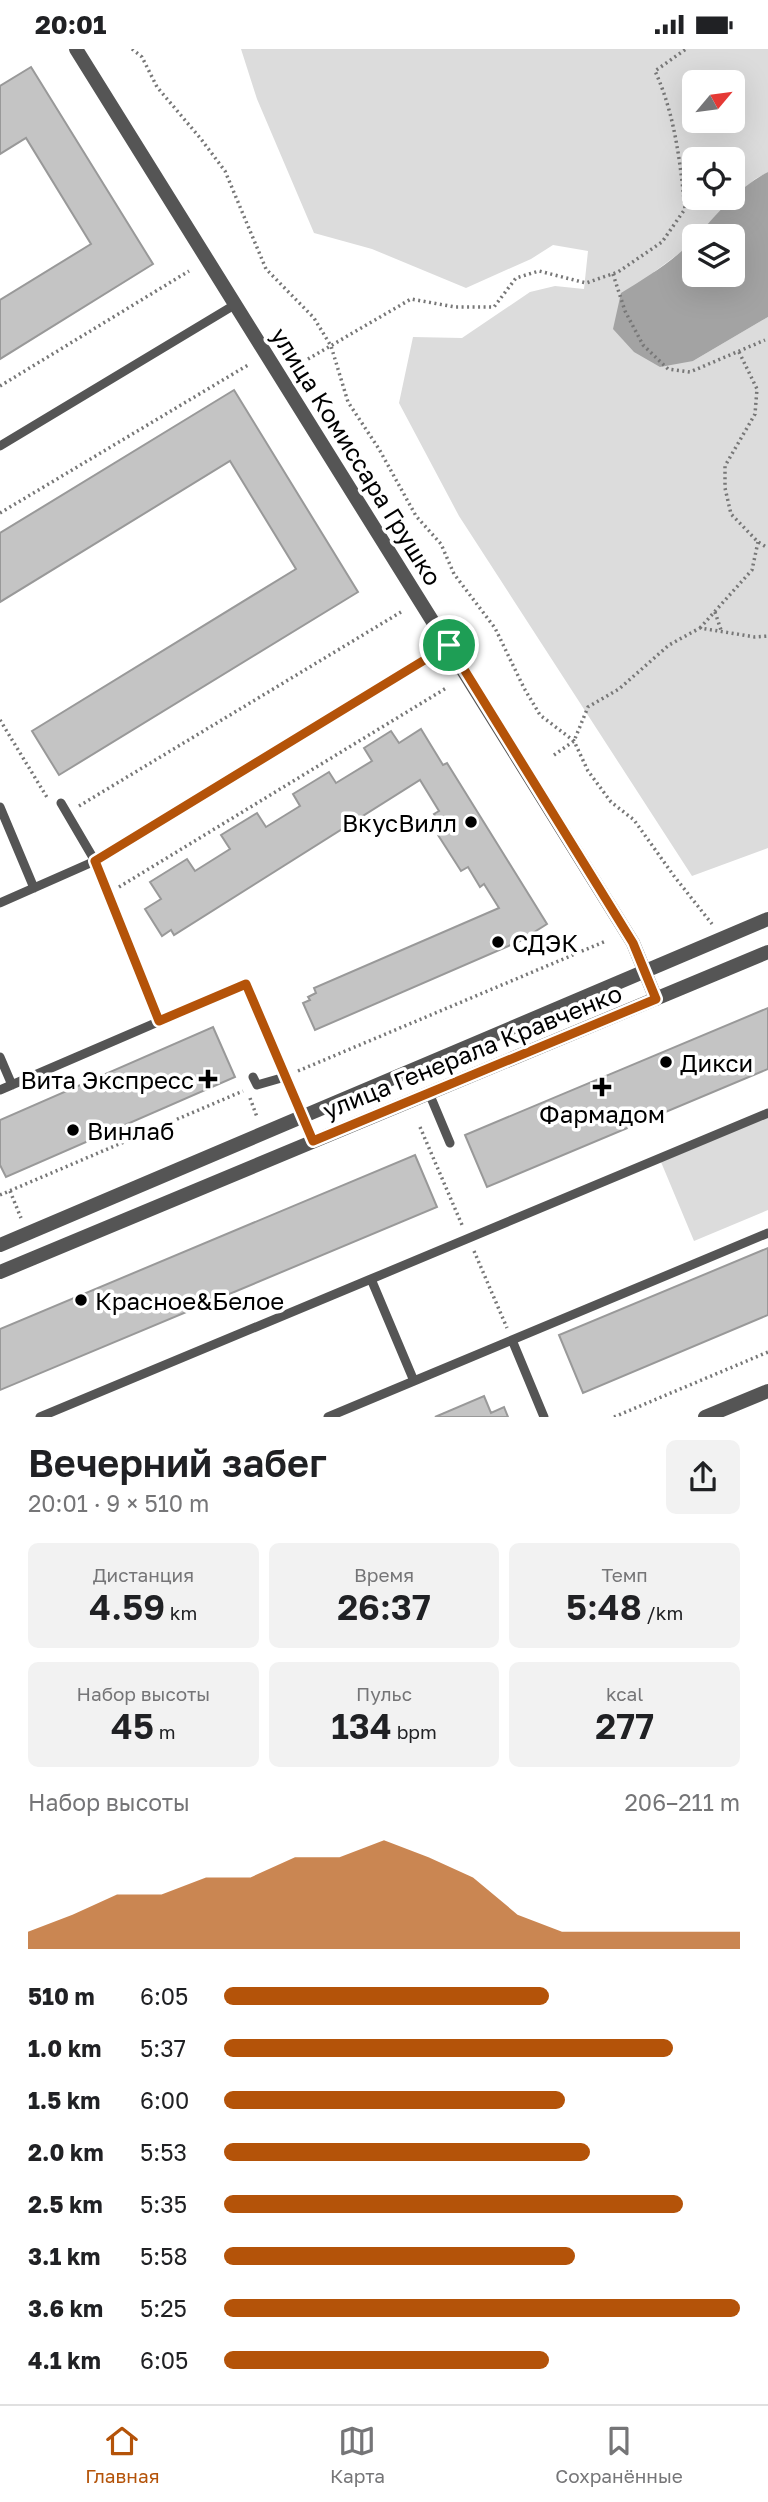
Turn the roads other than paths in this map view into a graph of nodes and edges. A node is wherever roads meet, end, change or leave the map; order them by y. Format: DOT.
graph roads {
  1 [pos="76,49"];
  2 [pos="236,305"];
  3 [pos="0,446"];
  4 [pos="449,645"];
  5 [pos="61,803"];
  6 [pos="0,807"];
  7 [pos="95,861"];
  8 [pos="34,888"];
  9 [pos="0,903"];
  10 [pos="768,919"];
  11 [pos="768,952"];
  12 [pos="645,972"];
  13 [pos="656,999"];
  14 [pos="159,1021"];
  15 [pos="0,1057"];
  16 [pos="253,1077"];
  17 [pos="285,1077"];
  18 [pos="12,1085"];
  19 [pos="0,1090"];
  20 [pos="429,1093"];
  21 [pos="768,1113"];
  22 [pos="303,1118"];
  23 [pos="313,1141"];
  24 [pos="450,1143"];
  25 [pos="768,1233"];
  26 [pos="0,1245"];
  27 [pos="0,1272"];
  28 [pos="371,1279"];
  29 [pos="512,1340"];
  30 [pos="414,1381"];
  31 [pos="768,1391"];
  32 [pos="40,1417"];
  33 [pos="328,1417"];
  34 [pos="544,1417"];
  35 [pos="705,1417"];
  1 -- 2 [label="street, улица Комиссара Грушко"];
  2 -- 3 [label="lane"];
  2 -- 4 [label="street, улица Комиссара Грушко"];
  4 -- 7 [label="lane"];
  4 -- 12 [label="street, улица Комиссара Грушко"];
  5 -- 7 [label="lane"];
  6 -- 8 [label="lane"];
  7 -- 8 [label="lane"];
  7 -- 14 [label="lane"];
  8 -- 9 [label="lane"];
  10 -- 12 [label="street, улица Генерала Кравченко"];
  11 -- 13 [label="street, улица Генерала Кравченко"];
  12 -- 13 [label="street, улица Комиссара Грушко"];
  12 -- 22 [label="street, улица Генерала Кравченко"];
  13 -- 20 [label="street, улица Генерала Кравченко"];
  14 -- 17 [label="lane"];
  14 -- 18 [label="lane"];
  15 -- 18 [label="lane"];
  16 -- 17 [label="lane"];
  17 -- 22 [label="lane"];
  18 -- 19 [label="lane"];
  20 -- 23 [label="street, улица Генерала Кравченко"];
  20 -- 24 [label="lane"];
  21 -- 28 [label="lane"];
  22 -- 23 [label="lane"];
  22 -- 26 [label="street, улица Генерала Кравченко"];
  23 -- 27 [label="street, улица Генерала Кравченко"];
  25 -- 29 [label="lane"];
  28 -- 30 [label="lane"];
  28 -- 32 [label="lane"];
  29 -- 30 [label="lane"];
  29 -- 34 [label="lane"];
  30 -- 33 [label="lane"];
  31 -- 35 [label="street"];
}
